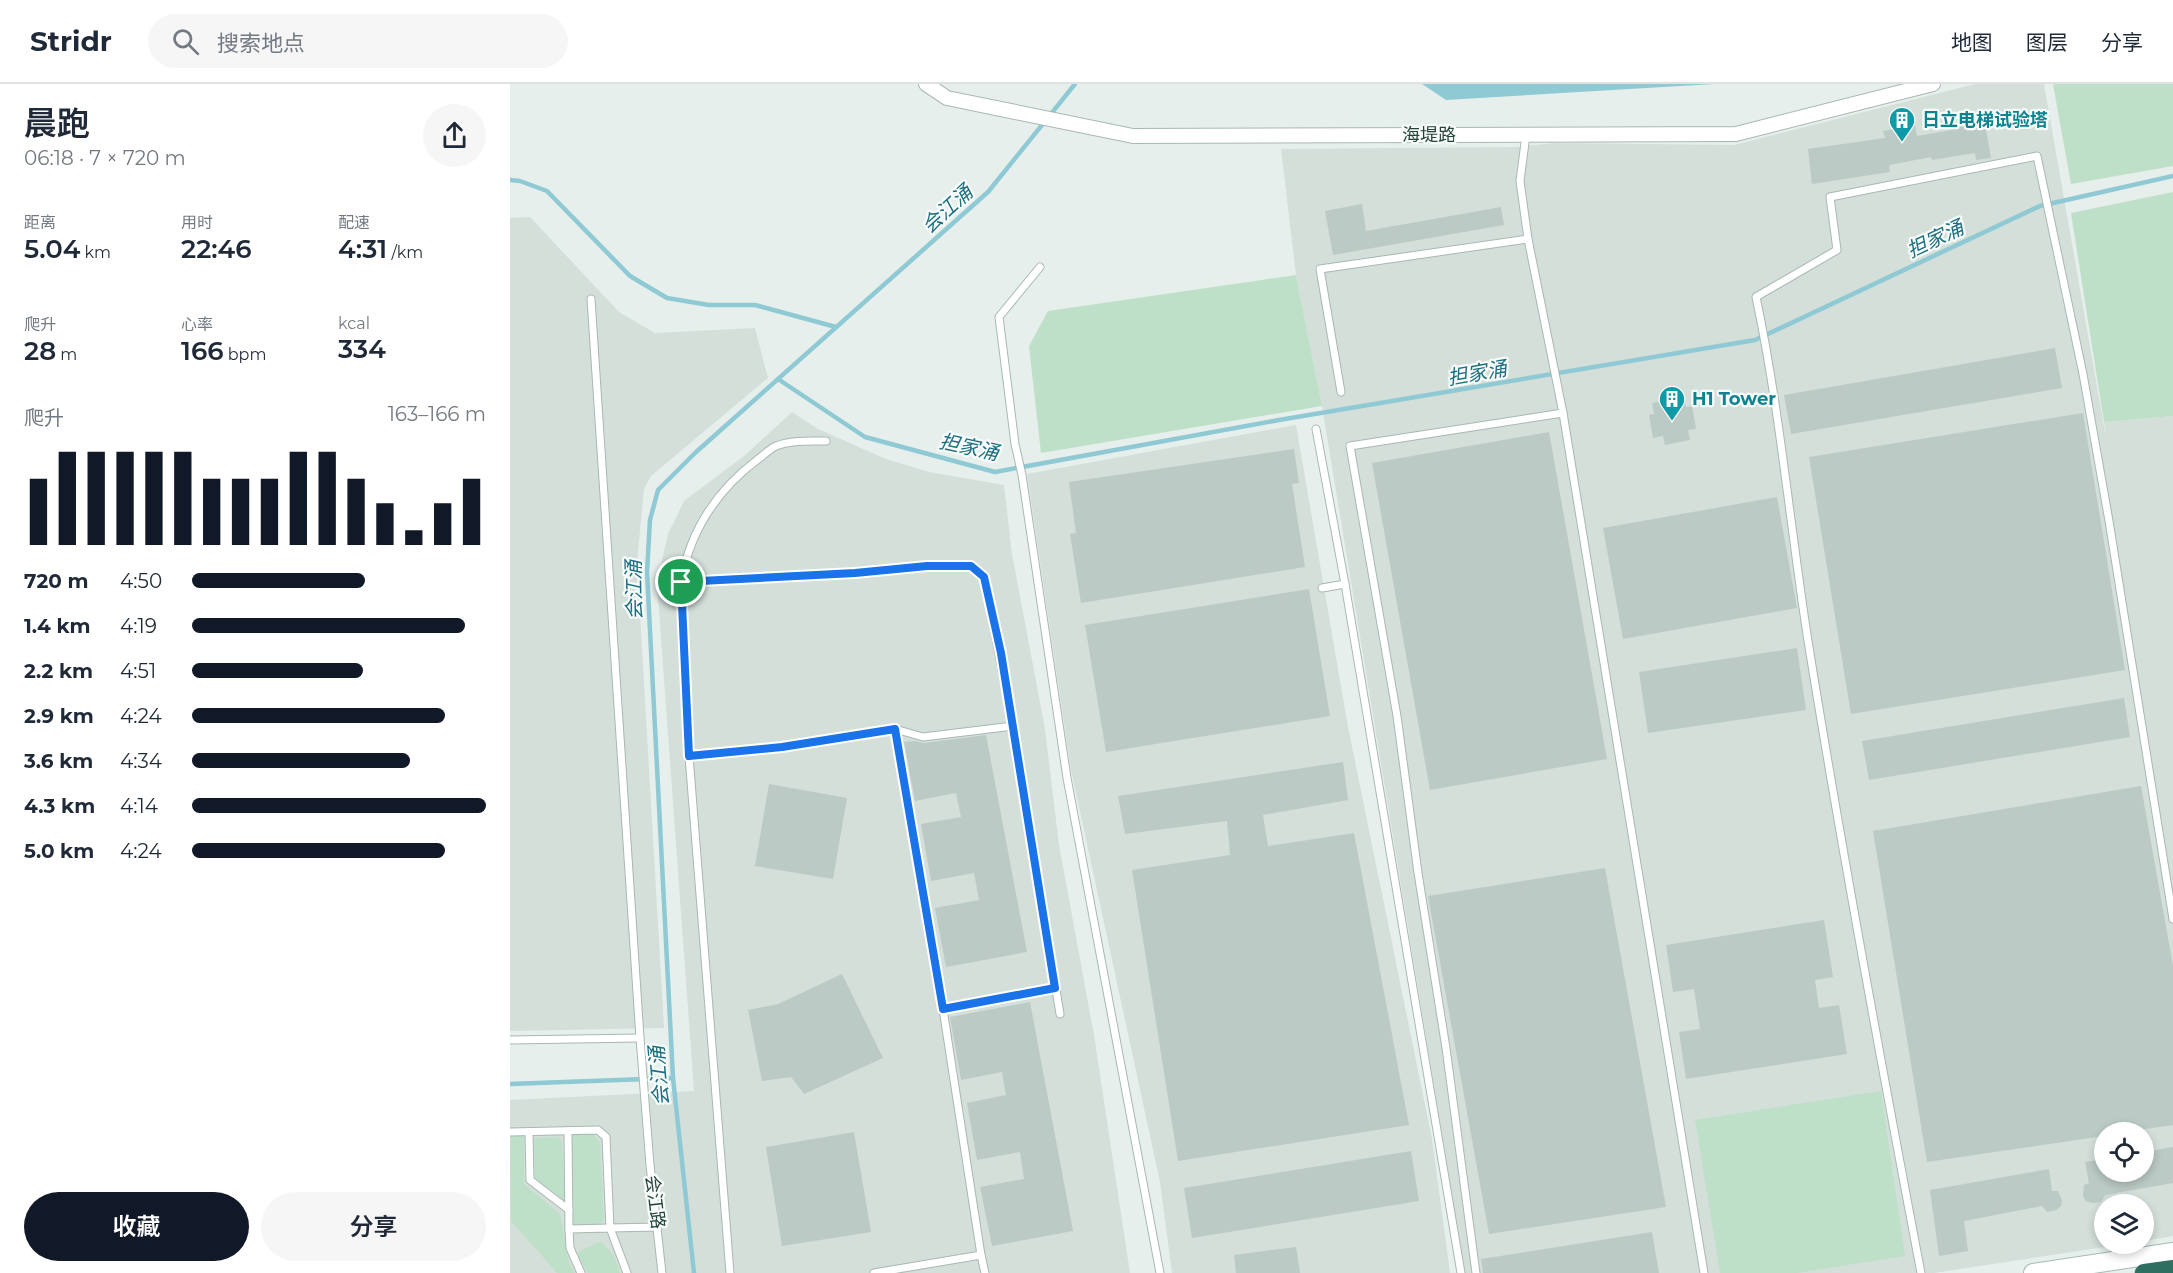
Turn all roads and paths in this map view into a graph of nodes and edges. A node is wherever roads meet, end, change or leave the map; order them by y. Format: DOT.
graph roads {
  1 [pos="926,84"];
  2 [pos="1933,84"];
  3 [pos="1526,135"];
  4 [pos="1528,239"];
  5 [pos="1040,267"];
  6 [pos="591,299"];
  7 [pos="1341,392"];
  8 [pos="1563,412"];
  9 [pos="1316,429"];
  10 [pos="826,441"];
  11 [pos="681,582"];
  12 [pos="1345,584"];
  13 [pos="1322,588"];
  14 [pos="1013,726"];
  15 [pos="895,729"];
  16 [pos="689,756"];
  17 [pos="2173,919"];
  18 [pos="1055,988"];
  19 [pos="943,1009"];
  20 [pos="1060,1014"];
  21 [pos="640,1038"];
  22 [pos="510,1040"];
  23 [pos="567,1131"];
  24 [pos="510,1132"];
  25 [pos="529,1132"];
  26 [pos="569,1210"];
  27 [pos="658,1227"];
  28 [pos="610,1228"];
  29 [pos="569,1229"];
  30 [pos="2173,1252"];
  31 [pos="981,1255"];
  32 [pos="2151,1256"];
  33 [pos="2173,1263"];
  34 [pos="2173,1269"];
  35 [pos="581,1273"];
  36 [pos="627,1273"];
  37 [pos="662,1273"];
  38 [pos="730,1273"];
  39 [pos="874,1273"];
  40 [pos="985,1273"];
  41 [pos="1160,1273"];
  42 [pos="1461,1273"];
  43 [pos="1476,1273"];
  44 [pos="1704,1273"];
  45 [pos="1921,1273"];
  46 [pos="2033,1273"];
  47 [pos="2144,1273"];
  1 -- 3 [label="street, 海堤路"];
  2 -- 3 [label="street, 海堤路"];
  3 -- 4 [label="lane"];
  4 -- 7 [label="lane"];
  4 -- 8 [label="lane"];
  5 -- 41 [label="lane"];
  6 -- 21 [label="lane, 会江路"];
  8 -- 43 [label="lane"];
  8 -- 44 [label="lane"];
  9 -- 12 [label="lane"];
  10 -- 11 [label="lane"];
  11 -- 14 [label="lane"];
  11 -- 16 [label="lane"];
  12 -- 13 [label="lane"];
  12 -- 42 [label="lane"];
  14 -- 15 [label="lane"];
  14 -- 18 [label="lane"];
  15 -- 16 [label="lane"];
  15 -- 19 [label="lane"];
  16 -- 38 [label="lane"];
  17 -- 45 [label="lane"];
  18 -- 19 [label="lane"];
  18 -- 20 [label="lane"];
  19 -- 31 [label="lane"];
  21 -- 22 [label="lane"];
  21 -- 27 [label="lane, 会江路"];
  23 -- 25 [label="lane"];
  23 -- 26 [label="lane"];
  23 -- 28 [label="lane"];
  24 -- 25 [label="lane"];
  25 -- 26 [label="lane"];
  26 -- 29 [label="lane"];
  27 -- 28 [label="lane"];
  27 -- 37 [label="lane, 会江路"];
  28 -- 29 [label="lane"];
  28 -- 36 [label="lane"];
  29 -- 35 [label="lane"];
  30 -- 32 [label="main road"];
  31 -- 39 [label="lane"];
  31 -- 40 [label="lane"];
  32 -- 33 [label="main road"];
  32 -- 46 [label="main road"];
  34 -- 47 [label="highway"];
}
